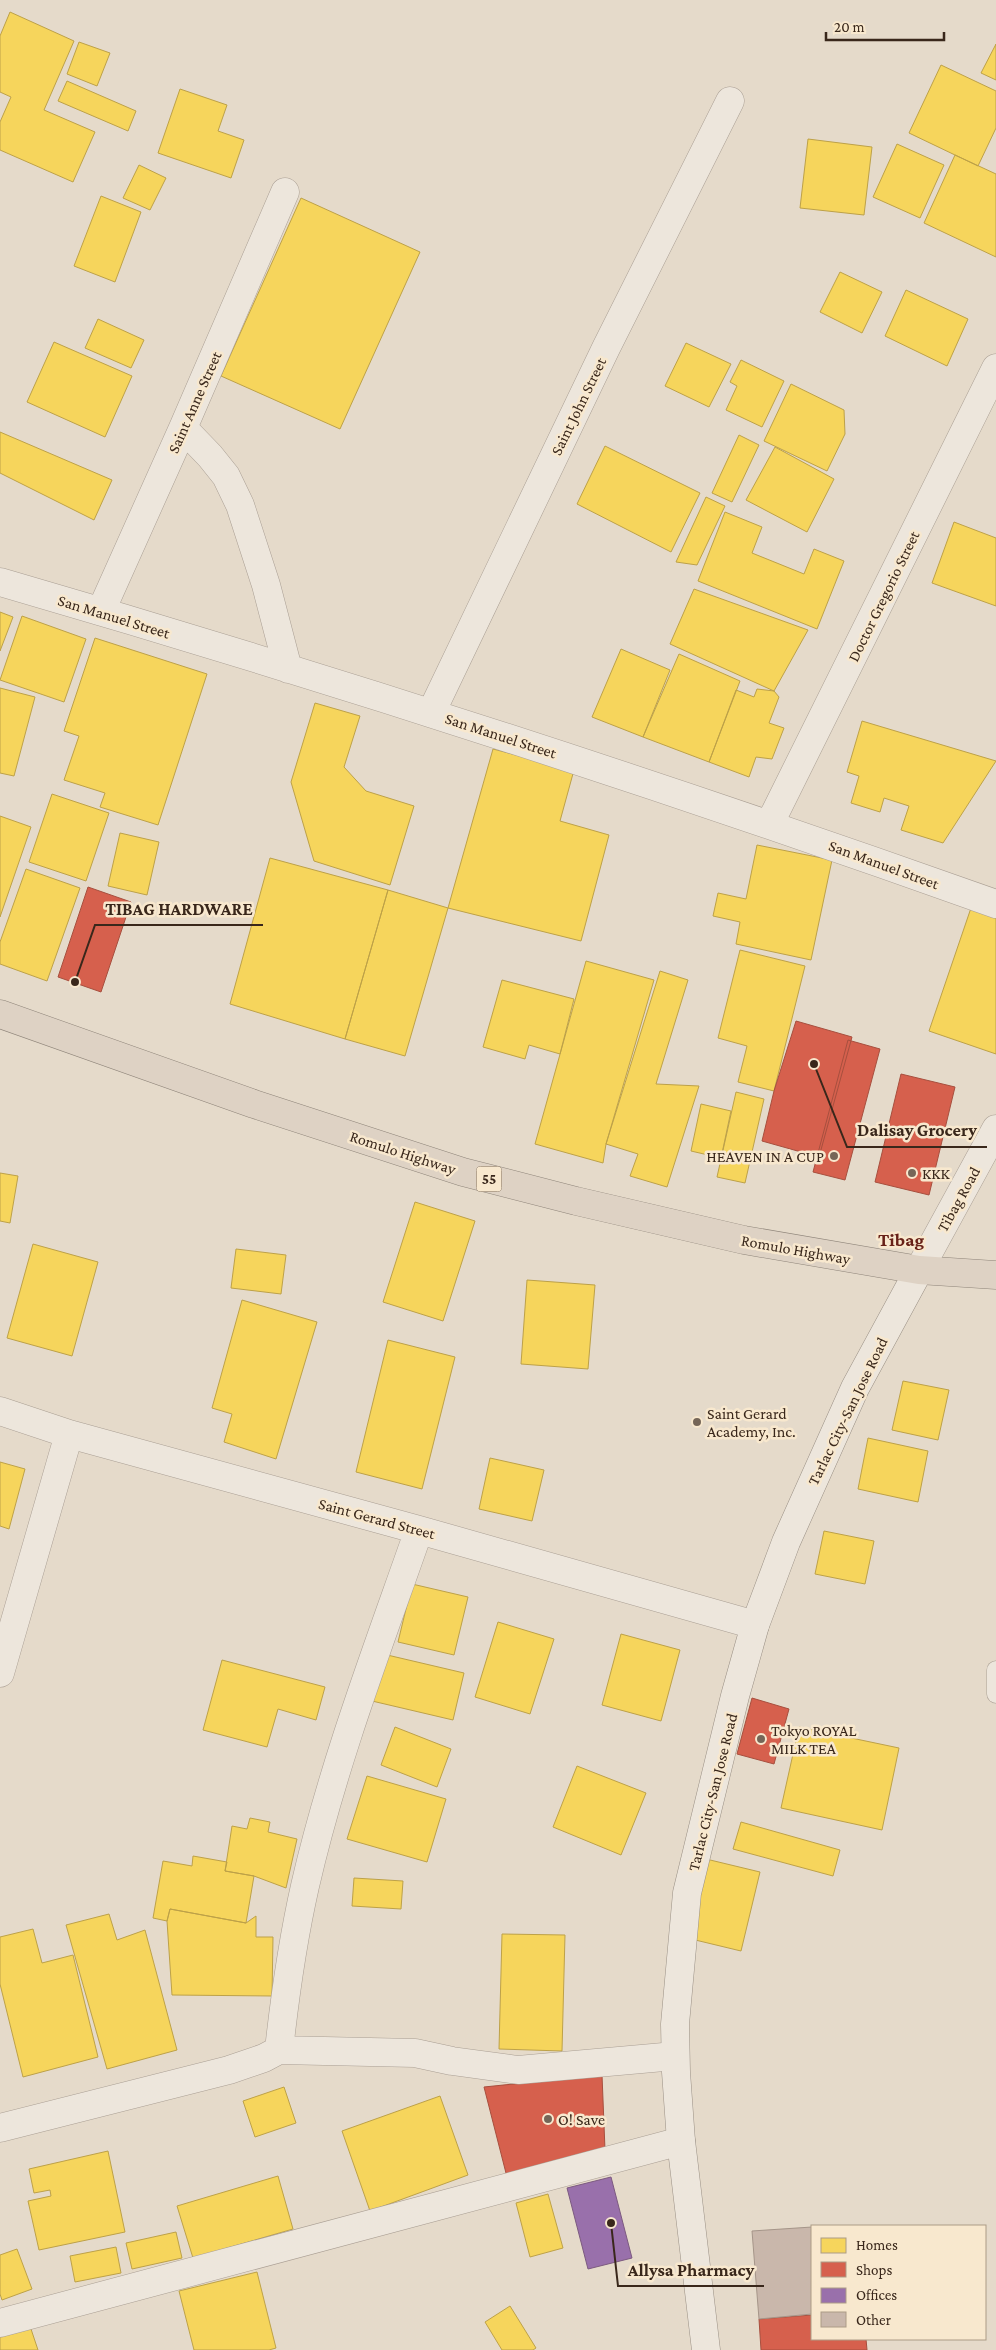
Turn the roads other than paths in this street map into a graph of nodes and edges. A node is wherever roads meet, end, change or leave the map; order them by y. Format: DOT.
graph roads {
  1 [pos="730,101"];
  2 [pos="285,192"];
  3 [pos="996,368"];
  4 [pos="183,428"];
  5 [pos="0,582"];
  6 [pos="101,611"];
  7 [pos="288,669"];
  8 [pos="431,713"];
  9 [pos="770,823"];
  10 [pos="996,904"];
  11 [pos="0,1014"];
  12 [pos="996,1129"];
  13 [pos="919,1270"];
  14 [pos="996,1276"];
  15 [pos="0,1411"];
  16 [pos="69,1434"];
  17 [pos="419,1530"];
  18 [pos="755,1625"];
  19 [pos="996,1670"];
  20 [pos="0,1673"];
  21 [pos="996,1694"];
  22 [pos="279,2050"];
  23 [pos="675,2056"];
  24 [pos="0,2128"];
  25 [pos="680,2141"];
  26 [pos="0,2323"];
  27 [pos="706,2350"];
  1 -- 8 [label="street, Saint John Street"];
  2 -- 4 [label="street, Saint Anne Street"];
  3 -- 9 [label="street, Doctor Gregorio Street"];
  4 -- 6 [label="street, Saint Anne Street"];
  4 -- 7 [label="street"];
  5 -- 6 [label="street, San Manuel Street"];
  6 -- 7 [label="street, San Manuel Street"];
  7 -- 8 [label="street, San Manuel Street"];
  8 -- 9 [label="street, San Manuel Street"];
  9 -- 10 [label="street, San Manuel Street"];
  11 -- 13 [label="highway, Romulo Highway / 55"];
  12 -- 13 [label="street, Tibag Road"];
  13 -- 14 [label="highway, Romulo Highway / 55"];
  13 -- 18 [label="street, Tarlac City-San Jose Road"];
  15 -- 16 [label="street, Saint Gerard Street"];
  16 -- 17 [label="street, Saint Gerard Street"];
  16 -- 20 [label="street"];
  17 -- 18 [label="street, Saint Gerard Street"];
  17 -- 22 [label="street"];
  18 -- 23 [label="street, Tarlac City-San Jose Road"];
  19 -- 21 [label="lane"];
  22 -- 23 [label="street"];
  22 -- 24 [label="street"];
  23 -- 25 [label="street, Tarlac City-San Jose Road"];
  25 -- 26 [label="street"];
  25 -- 27 [label="street, Tarlac City-San Jose Road"];
}
